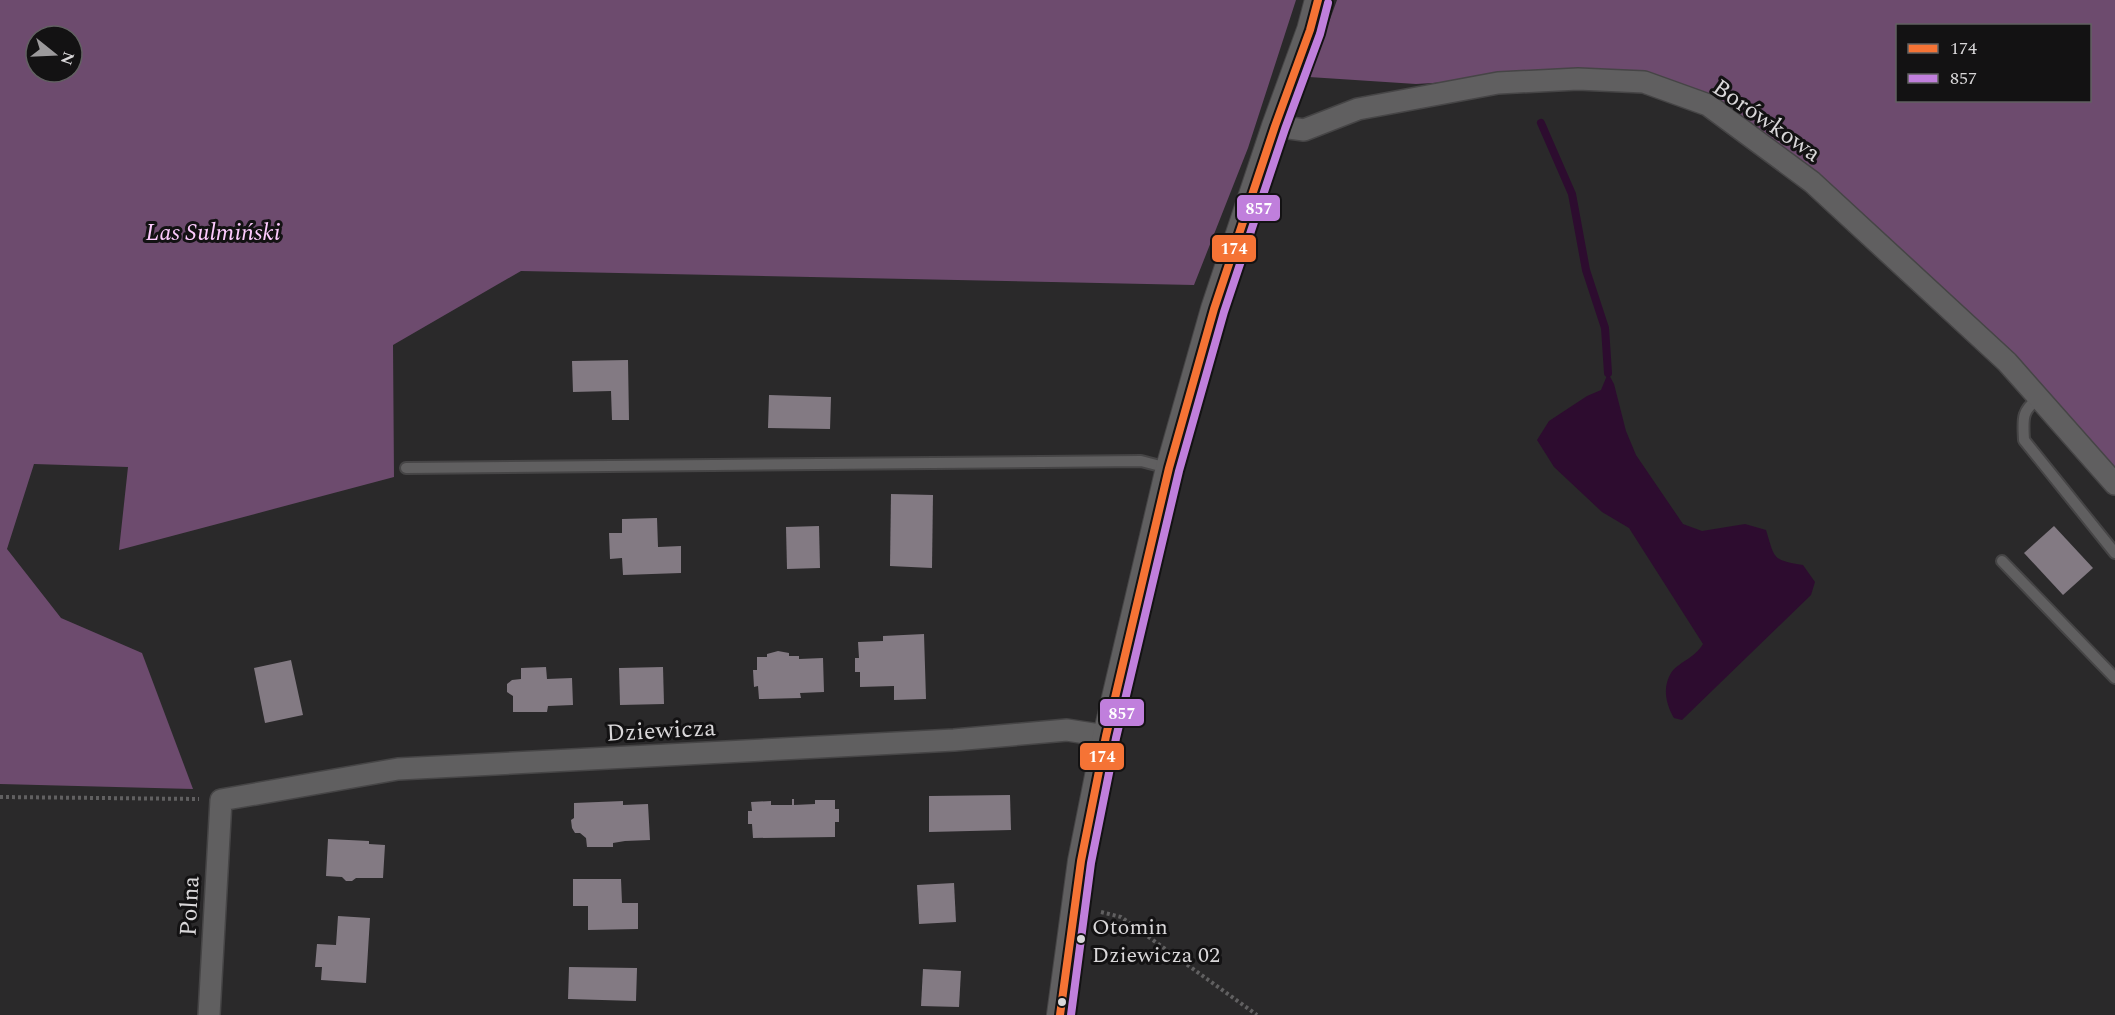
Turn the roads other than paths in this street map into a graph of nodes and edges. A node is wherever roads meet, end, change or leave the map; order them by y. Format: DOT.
graph roads {
  1 [pos="1318,0"];
  2 [pos="1275,126"];
  3 [pos="2039,398"];
  4 [pos="406,468"];
  5 [pos="1168,468"];
  6 [pos="2115,484"];
  7 [pos="2115,553"];
  8 [pos="2002,561"];
  9 [pos="2115,678"];
  10 [pos="1106,736"];
  11 [pos="221,800"];
  12 [pos="209,1015"];
  13 [pos="1060,1015"];
  1 -- 2 [label="street"];
  2 -- 3 [label="street, Borówkowa"];
  2 -- 5 [label="street"];
  3 -- 6 [label="street, Borówkowa"];
  3 -- 7 [label="lane"];
  4 -- 5 [label="lane"];
  5 -- 10 [label="street"];
  8 -- 9 [label="lane"];
  10 -- 11 [label="street, Dziewicza"];
  10 -- 13 [label="street"];
  11 -- 12 [label="street, Polna"];
}
